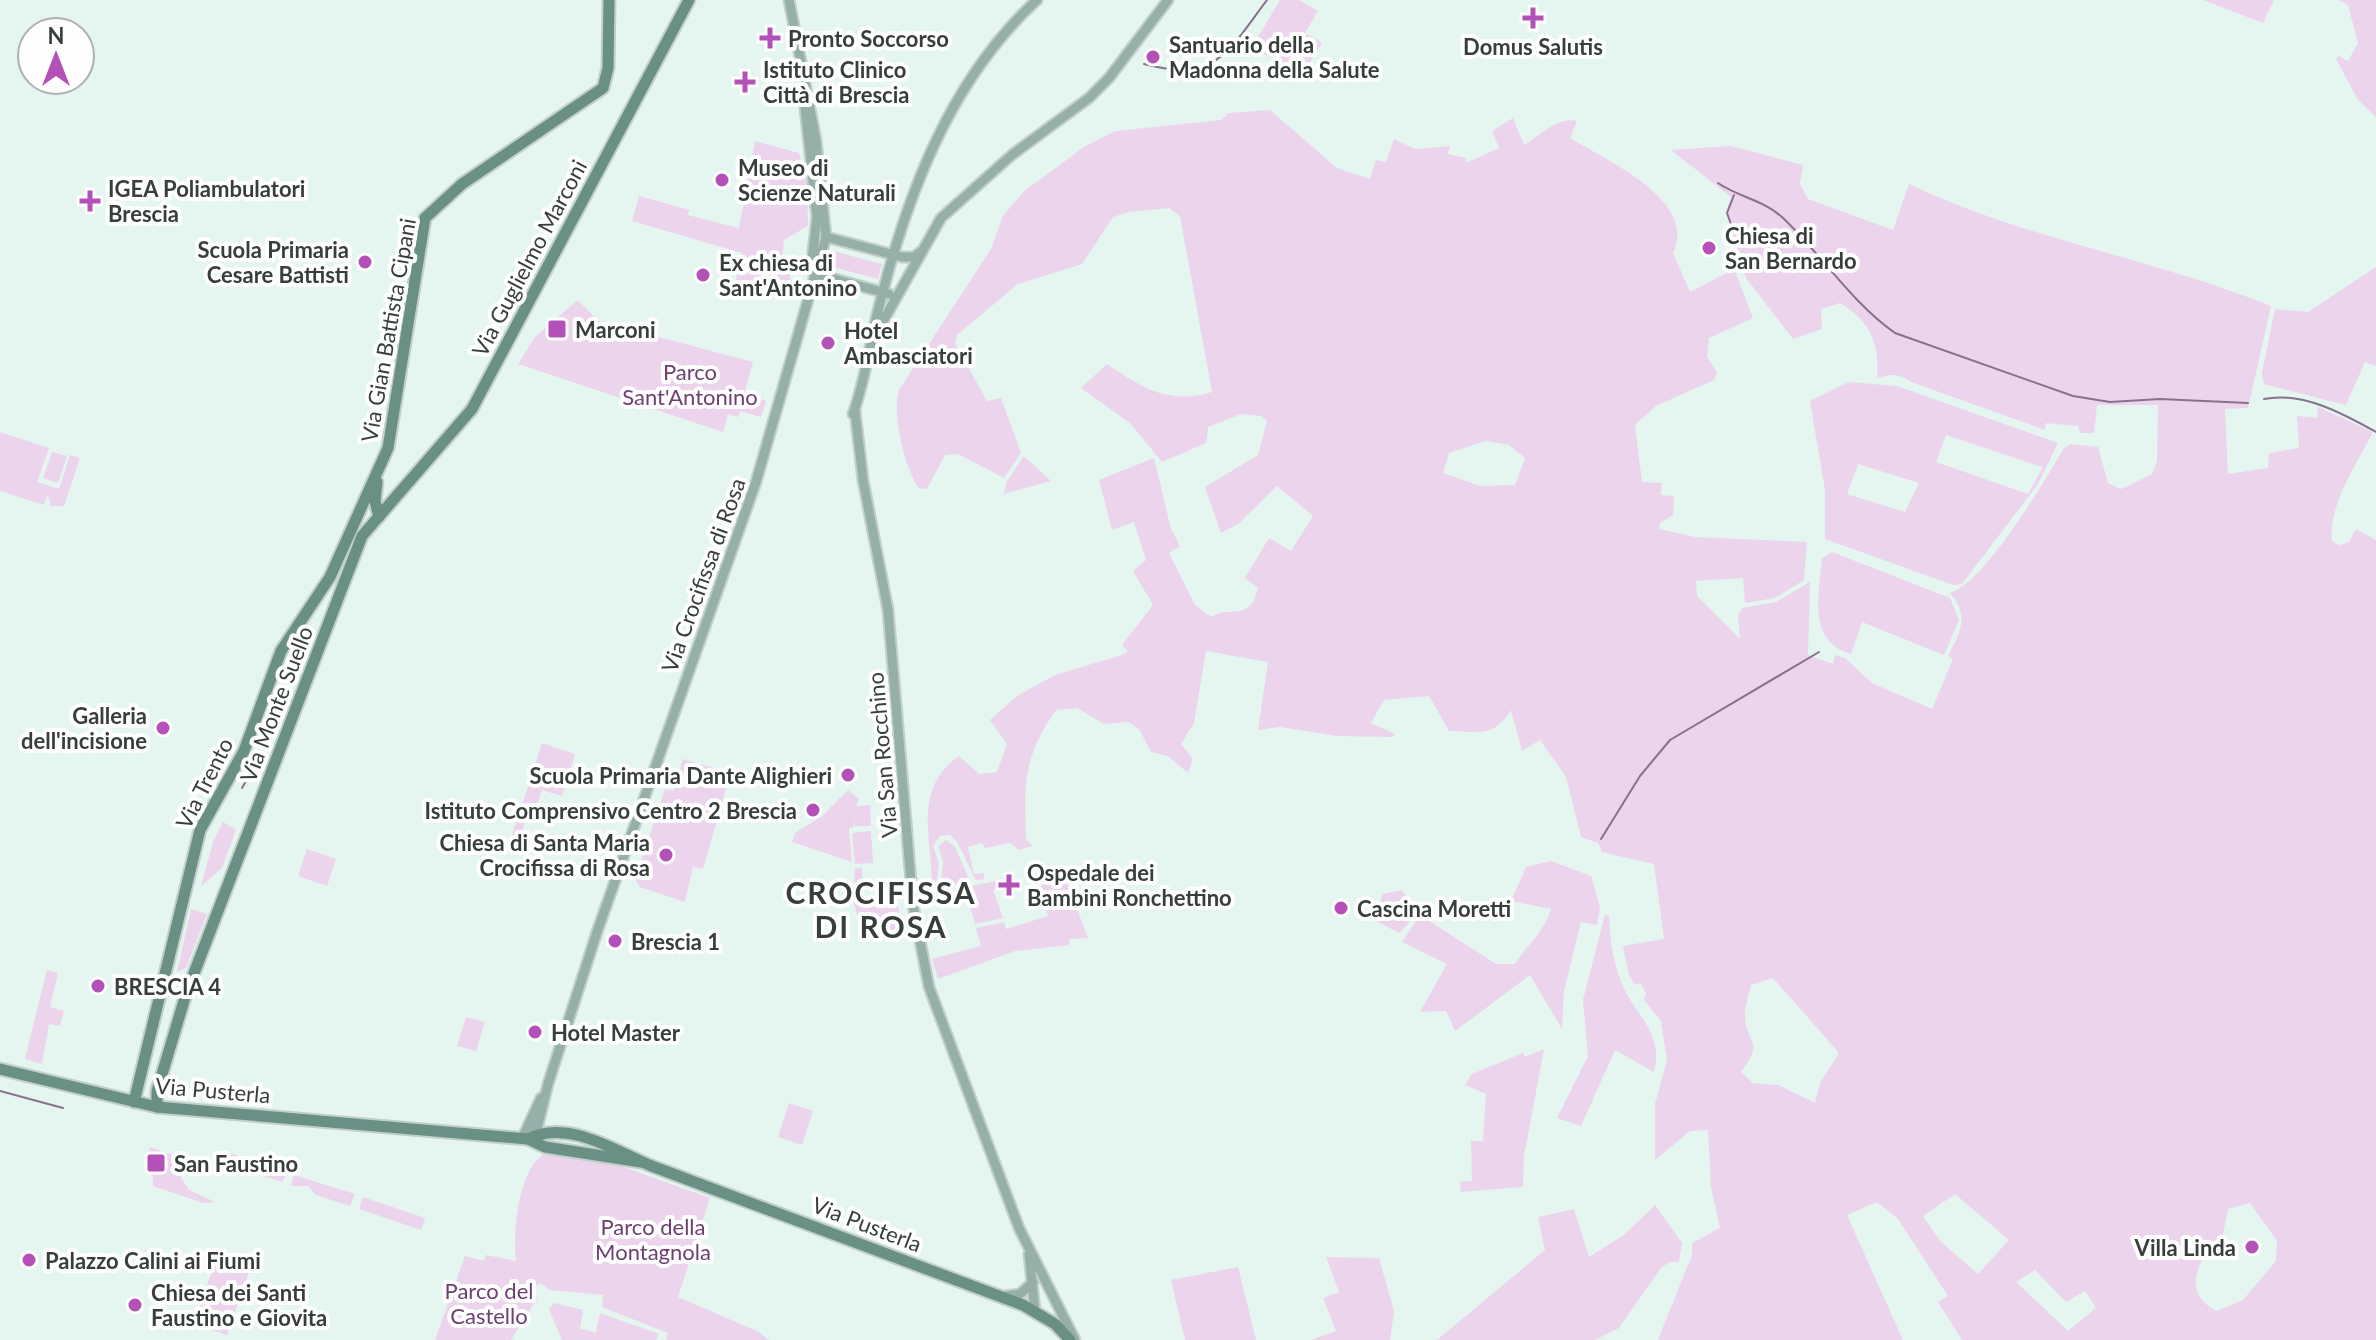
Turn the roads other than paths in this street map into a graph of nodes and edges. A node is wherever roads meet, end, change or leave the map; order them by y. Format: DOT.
graph roads {
  1 [pos="609,0"];
  2 [pos="689,0"];
  3 [pos="789,0"];
  4 [pos="1037,0"];
  5 [pos="1168,0"];
  6 [pos="803,85"];
  7 [pos="817,224"];
  8 [pos="826,237"];
  9 [pos="923,251"];
  10 [pos="894,255"];
  11 [pos="812,261"];
  12 [pos="813,273"];
  13 [pos="884,291"];
  14 [pos="887,312"];
  15 [pos="874,338"];
  16 [pos="380,466"];
  17 [pos="379,517"];
  18 [pos="358,518"];
  19 [pos="362,536"];
  20 [pos="310,607"];
  21 [pos="0,1069"];
  22 [pos="134,1102"];
  23 [pos="157,1107"];
  24 [pos="525,1139"];
  25 [pos="1028,1250"];
  26 [pos="1033,1282"];
  27 [pos="1000,1296"];
  28 [pos="1035,1311"];
  29 [pos="1073,1340"];
  1 -- 16 [label="main road, Via Gian Battista Cipani"];
  2 -- 17 [label="main road, Via Guglielmo Marconi"];
  3 -- 6 [label="street"];
  4 -- 10 [label="street, Via San Rocchino"];
  5 -- 9 [label="street, Via San Rocchino"];
  6 -- 7 [label="street"];
  6 -- 8 [label="street"];
  7 -- 8 [label="street"];
  7 -- 11 [label="street"];
  8 -- 10 [label="street"];
  8 -- 12 [label="street, Via Crocifissa di Rosa"];
  9 -- 10 [label="street"];
  9 -- 14 [label="street, Via San Rocchino"];
  10 -- 13 [label="street, Via San Rocchino"];
  12 -- 13 [label="street"];
  12 -- 24 [label="street, Via Crocifissa di Rosa"];
  13 -- 14 [label="street"];
  13 -- 15 [label="street, Via San Rocchino"];
  14 -- 15 [label="street, Via San Rocchino"];
  15 -- 25 [label="street, Via San Rocchino"];
  16 -- 17 [label="main road"];
  16 -- 18 [label="main road, Via Gian Battista Cipani"];
  17 -- 19 [label="main road, Via Monte Suello"];
  18 -- 19 [label="main road"];
  18 -- 20 [label="main road, Via Monte Suello"];
  19 -- 23 [label="main road, Via Monte Suello"];
  20 -- 22 [label="main road, Via Trento"];
  21 -- 22 [label="main road, Via Pusterla"];
  22 -- 23 [label="main road, Via Pusterla"];
  23 -- 24 [label="main road, Via Pusterla"];
  24 -- 27 [label="main road, Via Pusterla"];
  25 -- 26 [label="street, Via San Rocchino"];
  25 -- 29 [label="street, Via San Rocchino"];
  26 -- 27 [label="street"];
  26 -- 28 [label="street, Via San Rocchino"];
  27 -- 28 [label="main road, Via Pusterla"];
  28 -- 29 [label="main road, Via Pusterla"];
}
